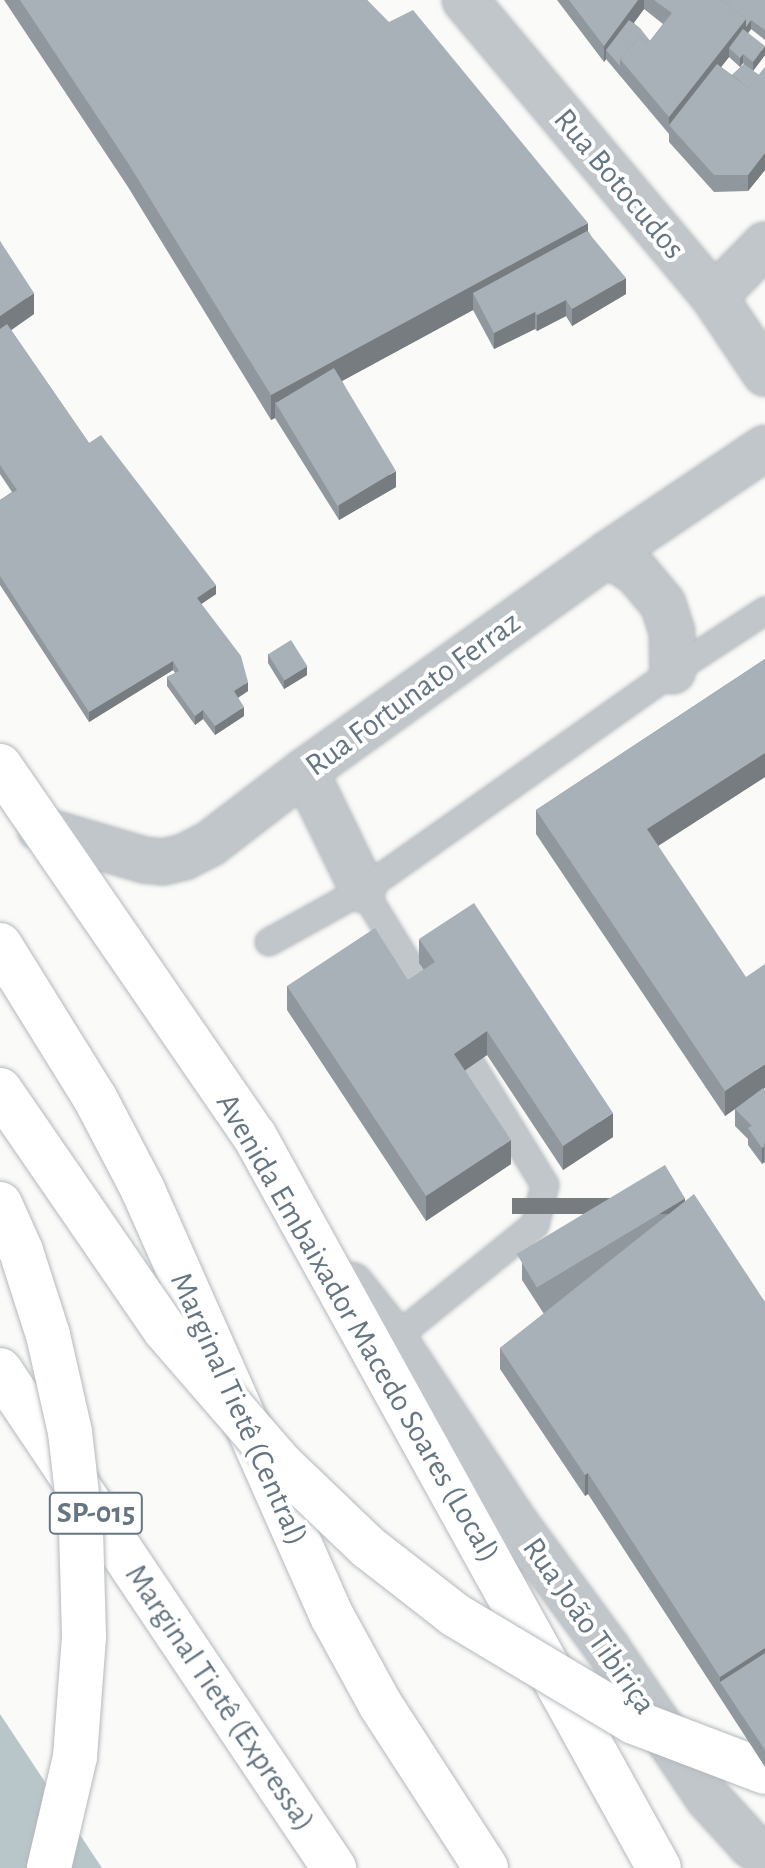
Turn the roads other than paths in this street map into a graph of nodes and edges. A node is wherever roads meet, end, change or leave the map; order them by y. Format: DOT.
graph roads {
  1 [pos="465,0"];
  2 [pos="765,245"];
  3 [pos="714,297"];
  4 [pos="765,373"];
  5 [pos="765,448"];
  6 [pos="608,554"];
  7 [pos="765,611"];
  8 [pos="673,671"];
  9 [pos="0,766"];
  10 [pos="305,771"];
  11 [pos="40,829"];
  12 [pos="363,890"];
  13 [pos="269,942"];
  14 [pos="0,945"];
  15 [pos="426,993"];
  16 [pos="472,1066"];
  17 [pos="0,1090"];
  18 [pos="0,1204"];
  19 [pos="311,1233"];
  20 [pos="394,1339"];
  21 [pos="0,1370"];
  22 [pos="765,1772"];
  23 [pos="765,1854"];
  24 [pos="49,1868"];
  25 [pos="334,1868"];
  26 [pos="486,1868"];
  27 [pos="659,1868"];
  1 -- 3 [label="street, Rua Botocudos"];
  2 -- 3 [label="street"];
  3 -- 4 [label="street, Rua Botocudos"];
  5 -- 6 [label="street, Rua Fortunato Ferraz"];
  6 -- 8 [label="street"];
  6 -- 10 [label="street, Rua Fortunato Ferraz"];
  7 -- 8 [label="lane"];
  8 -- 12 [label="lane"];
  9 -- 11 [label="highway, Avenida Embaixador Macedo Soares (Local)"];
  10 -- 11 [label="street, Rua Fortunato Ferraz"];
  10 -- 12 [label="street"];
  11 -- 19 [label="highway, Avenida Embaixador Macedo Soares (Local)"];
  12 -- 13 [label="lane"];
  12 -- 15 [label="lane"];
  14 -- 26 [label="highway, Marginal Tietê (Central)"];
  16 -- 20 [label="lane"];
  17 -- 22 [label="highway, bridge"];
  18 -- 24 [label="highway, bridge"];
  19 -- 20 [label="street, Rua João Tibiriça"];
  19 -- 27 [label="highway, Avenida Embaixador Macedo Soares (Local)"];
  20 -- 23 [label="street, Rua João Tibiriça"];
  21 -- 25 [label="highway, Marginal Tietê (Expressa) / SP-015"];
}
